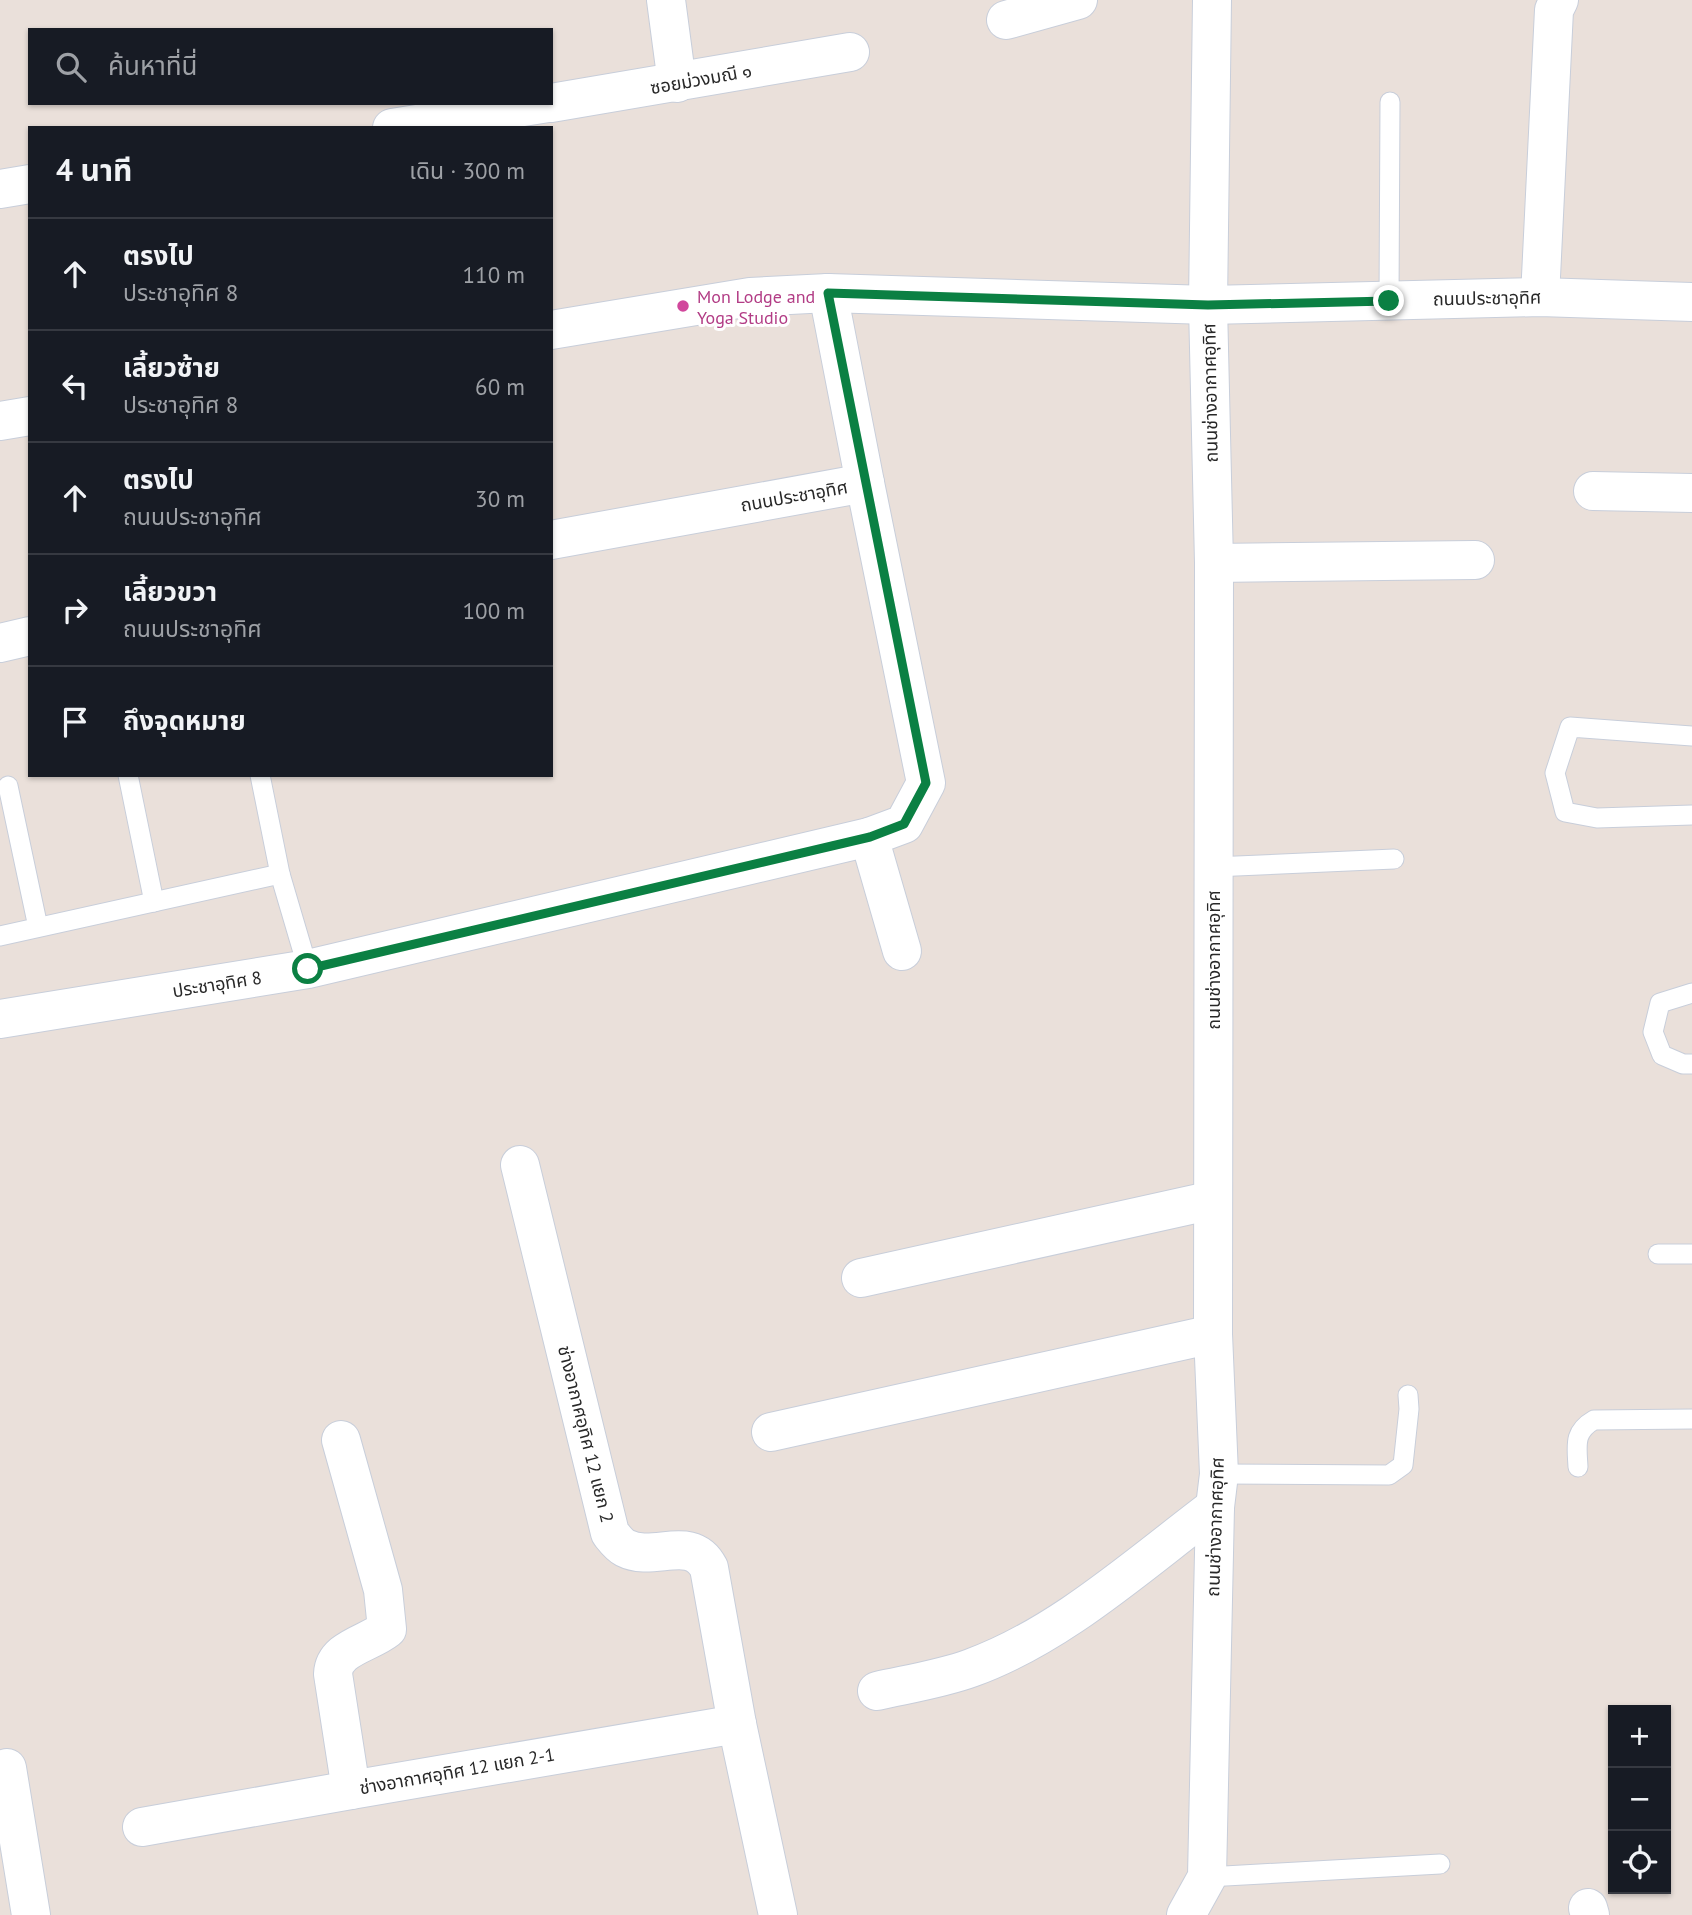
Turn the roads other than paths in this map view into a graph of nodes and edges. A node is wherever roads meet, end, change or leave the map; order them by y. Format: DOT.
graph roads {
  1 [pos="666,0"];
  2 [pos="1078,0"];
  3 [pos="1212,0"];
  4 [pos="1559,0"];
  5 [pos="1006,20"];
  6 [pos="850,52"];
  7 [pos="677,83"];
  8 [pos="1390,102"];
  9 [pos="553,103"];
  10 [pos="537,105"];
  11 [pos="405,126"];
  12 [pos="28,184"];
  13 [pos="0,189"];
  14 [pos="828,293"];
  15 [pos="1540,297"];
  16 [pos="1389,301"];
  17 [pos="1692,302"];
  18 [pos="1208,305"];
  19 [pos="553,330"];
  20 [pos="28,416"];
  21 [pos="0,421"];
  22 [pos="864,483"];
  23 [pos="1593,491"];
  24 [pos="1692,493"];
  25 [pos="553,540"];
  26 [pos="1475,560"];
  27 [pos="1213,563"];
  28 [pos="28,636"];
  29 [pos="0,643"];
  30 [pos="1692,736"];
  31 [pos="128,777"];
  32 [pos="260,777"];
  33 [pos="8,786"];
  34 [pos="1692,815"];
  35 [pos="870,837"];
  36 [pos="1394,859"];
  37 [pos="1213,867"];
  38 [pos="280,874"];
  39 [pos="154,902"];
  40 [pos="38,928"];
  41 [pos="0,936"];
  42 [pos="902,951"];
  43 [pos="308,969"];
  44 [pos="1692,993"];
  45 [pos="0,1019"];
  46 [pos="1692,1063"];
  47 [pos="520,1165"];
  48 [pos="1213,1200"];
  49 [pos="1658,1254"];
  50 [pos="1692,1254"];
  51 [pos="861,1278"];
  52 [pos="1213,1334"];
  53 [pos="1408,1395"];
  54 [pos="1692,1419"];
  55 [pos="771,1432"];
  56 [pos="341,1440"];
  57 [pos="1577,1468"];
  58 [pos="1217,1491"];
  59 [pos="877,1691"];
  60 [pos="737,1724"];
  61 [pos="7,1768"];
  62 [pos="351,1790"];
  63 [pos="142,1827"];
  64 [pos="1440,1864"];
  65 [pos="1207,1877"];
  66 [pos="32,1915"];
  67 [pos="778,1915"];
  68 [pos="1186,1915"];
  1 -- 7 [label="street"];
  2 -- 5 [label="street"];
  3 -- 18 [label="street, ถนนช่างอากาศอุทิศ"];
  4 -- 15 [label="street"];
  6 -- 7 [label="street, ซอยม่วงมณี ๑"];
  7 -- 9 [label="street, ซอยม่วงมณี ๑"];
  8 -- 16 [label="lane"];
  10 -- 11 [label="street, ซอยม่วงมณี ๑"];
  12 -- 13 [label="street"];
  14 -- 18 [label="street, ถนนประชาอุทิศ"];
  14 -- 19 [label="street"];
  14 -- 22 [label="street, ถนนประชาอุทิศ"];
  15 -- 16 [label="street, ถนนประชาอุทิศ"];
  15 -- 17 [label="street, ถนนประชาอุทิศ"];
  16 -- 18 [label="street, ถนนประชาอุทิศ"];
  18 -- 27 [label="street, ถนนช่างอากาศอุทิศ"];
  20 -- 21 [label="street"];
  22 -- 25 [label="street, ถนนประชาอุทิศ"];
  22 -- 35 [label="street, ประชาอุทิศ 8"];
  23 -- 24 [label="street"];
  26 -- 27 [label="street"];
  27 -- 37 [label="street, ถนนช่างอากาศอุทิศ"];
  28 -- 29 [label="street"];
  30 -- 34 [label="lane"];
  31 -- 39 [label="lane"];
  32 -- 38 [label="lane"];
  33 -- 40 [label="lane"];
  35 -- 42 [label="street"];
  35 -- 43 [label="street, ประชาอุทิศ 8"];
  36 -- 37 [label="lane"];
  37 -- 48 [label="street, ถนนช่างอากาศอุทิศ"];
  38 -- 39 [label="lane"];
  38 -- 43 [label="lane"];
  39 -- 40 [label="lane"];
  40 -- 41 [label="lane"];
  43 -- 45 [label="street, ประชาอุทิศ 8"];
  44 -- 46 [label="lane"];
  47 -- 60 [label="street, ช่างอากาศอุทิศ 12 แยก 2"];
  48 -- 51 [label="street"];
  48 -- 52 [label="street, ถนนช่างอากาศอุทิศ"];
  49 -- 50 [label="lane"];
  52 -- 55 [label="street"];
  52 -- 58 [label="street, ถนนช่างอากาศอุทิศ"];
  53 -- 58 [label="lane"];
  54 -- 57 [label="lane"];
  56 -- 62 [label="street, ช่างอากาศอุทิศ 12 แยก 2-1"];
  58 -- 59 [label="street"];
  58 -- 65 [label="street, ถนนช่างอากาศอุทิศ"];
  60 -- 62 [label="street, ช่างอากาศอุทิศ 12 แยก 2-1"];
  60 -- 67 [label="street, ช่างอากาศอุทิศ 12 แยก 2"];
  61 -- 66 [label="street"];
  62 -- 63 [label="street"];
  64 -- 65 [label="lane"];
  65 -- 68 [label="street, ถนนช่างอากาศอุทิศ"];
}
